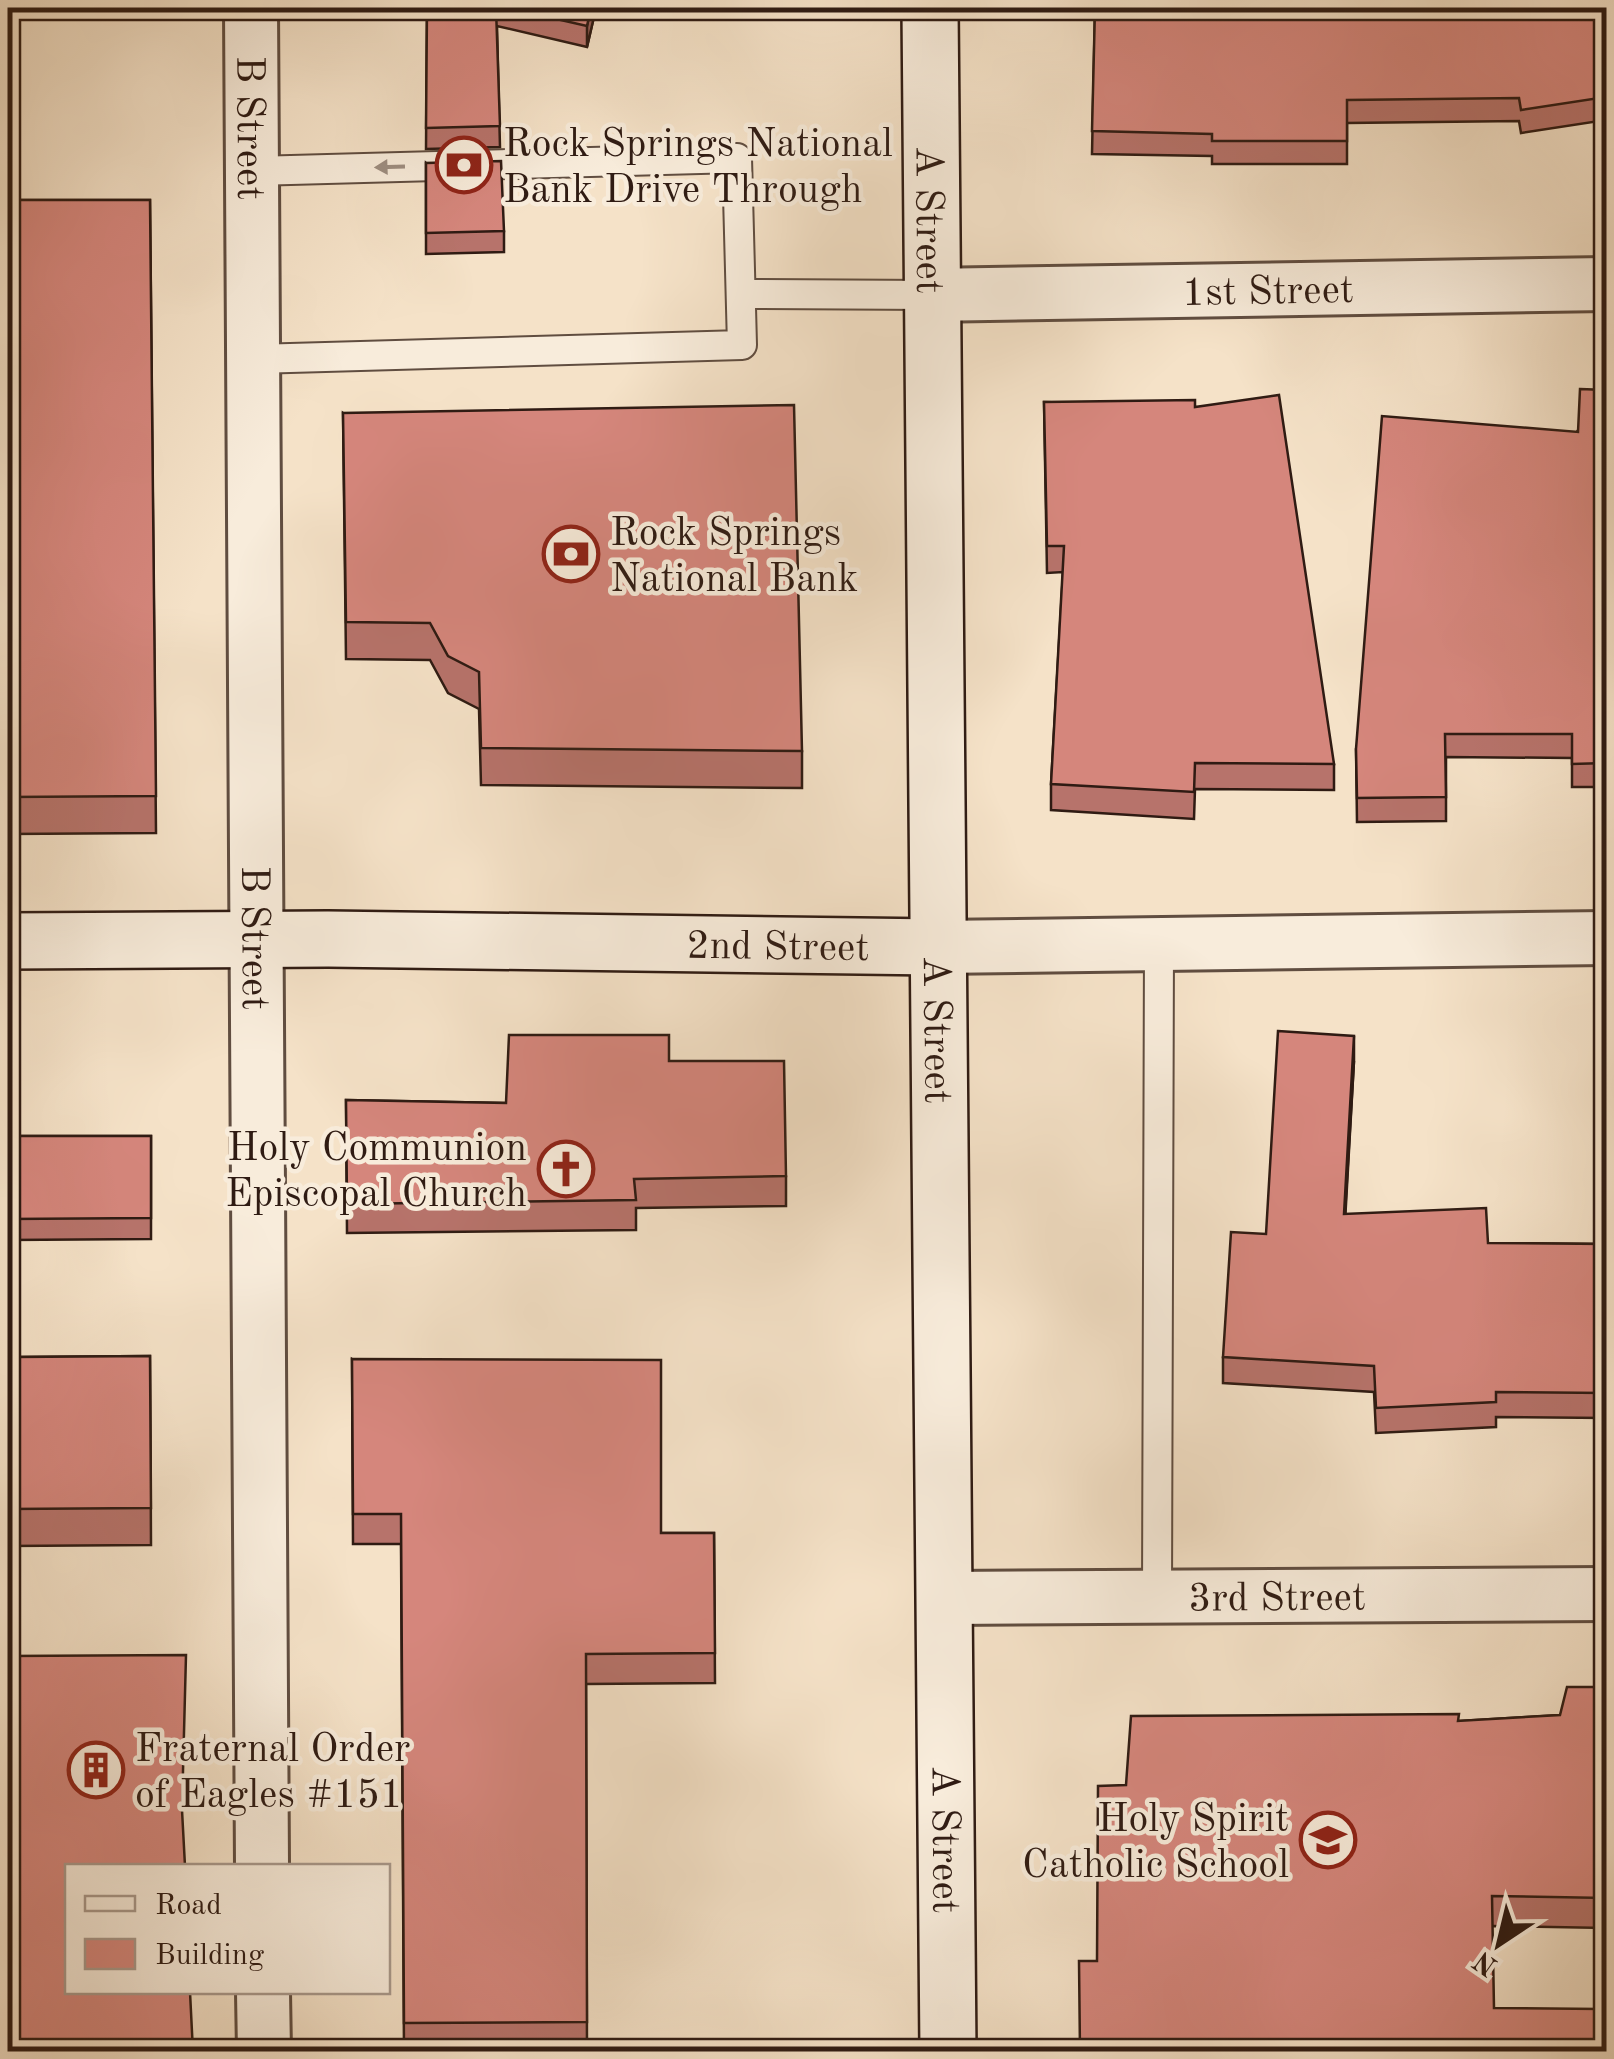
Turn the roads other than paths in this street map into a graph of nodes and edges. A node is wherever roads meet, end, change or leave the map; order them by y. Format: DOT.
graph roads {
  1 [pos="251,8"];
  2 [pos="930,8"];
  3 [pos="254,171"];
  4 [pos="1606,284"];
  5 [pos="741,294"];
  6 [pos="930,295"];
  7 [pos="255,359"];
  8 [pos="1606,938"];
  9 [pos="256,939"];
  10 [pos="8,941"];
  11 [pos="1160,943"];
  12 [pos="937,946"];
  13 [pos="1606,1594"];
  14 [pos="1157,1596"];
  15 [pos="947,1598"];
  16 [pos="262,1864"];
  17 [pos="263,1994"];
  18 [pos="264,2052"];
  19 [pos="948,2052"];
  1 -- 3 [label="street, B Street"];
  2 -- 6 [label="main road, A Street"];
  5 -- 3 [label="lane, one-way"];
  3 -- 7 [label="street, B Street"];
  4 -- 6 [label="street, 1st Street"];
  5 -- 6 [label="lane"];
  5 -- 7 [label="lane"];
  6 -- 12 [label="main road, A Street"];
  7 -- 9 [label="street, B Street"];
  8 -- 11 [label="street, 2nd Street"];
  9 -- 10 [label="main road, 2nd Street"];
  9 -- 12 [label="main road, 2nd Street"];
  9 -- 16 [label="street, B Street"];
  11 -- 12 [label="street, 2nd Street"];
  11 -- 14 [label="lane"];
  12 -- 15 [label="main road, A Street"];
  13 -- 14 [label="street, 3rd Street"];
  14 -- 15 [label="street, 3rd Street"];
  15 -- 19 [label="main road, A Street"];
  17 -- 18 [label="street"];
}
